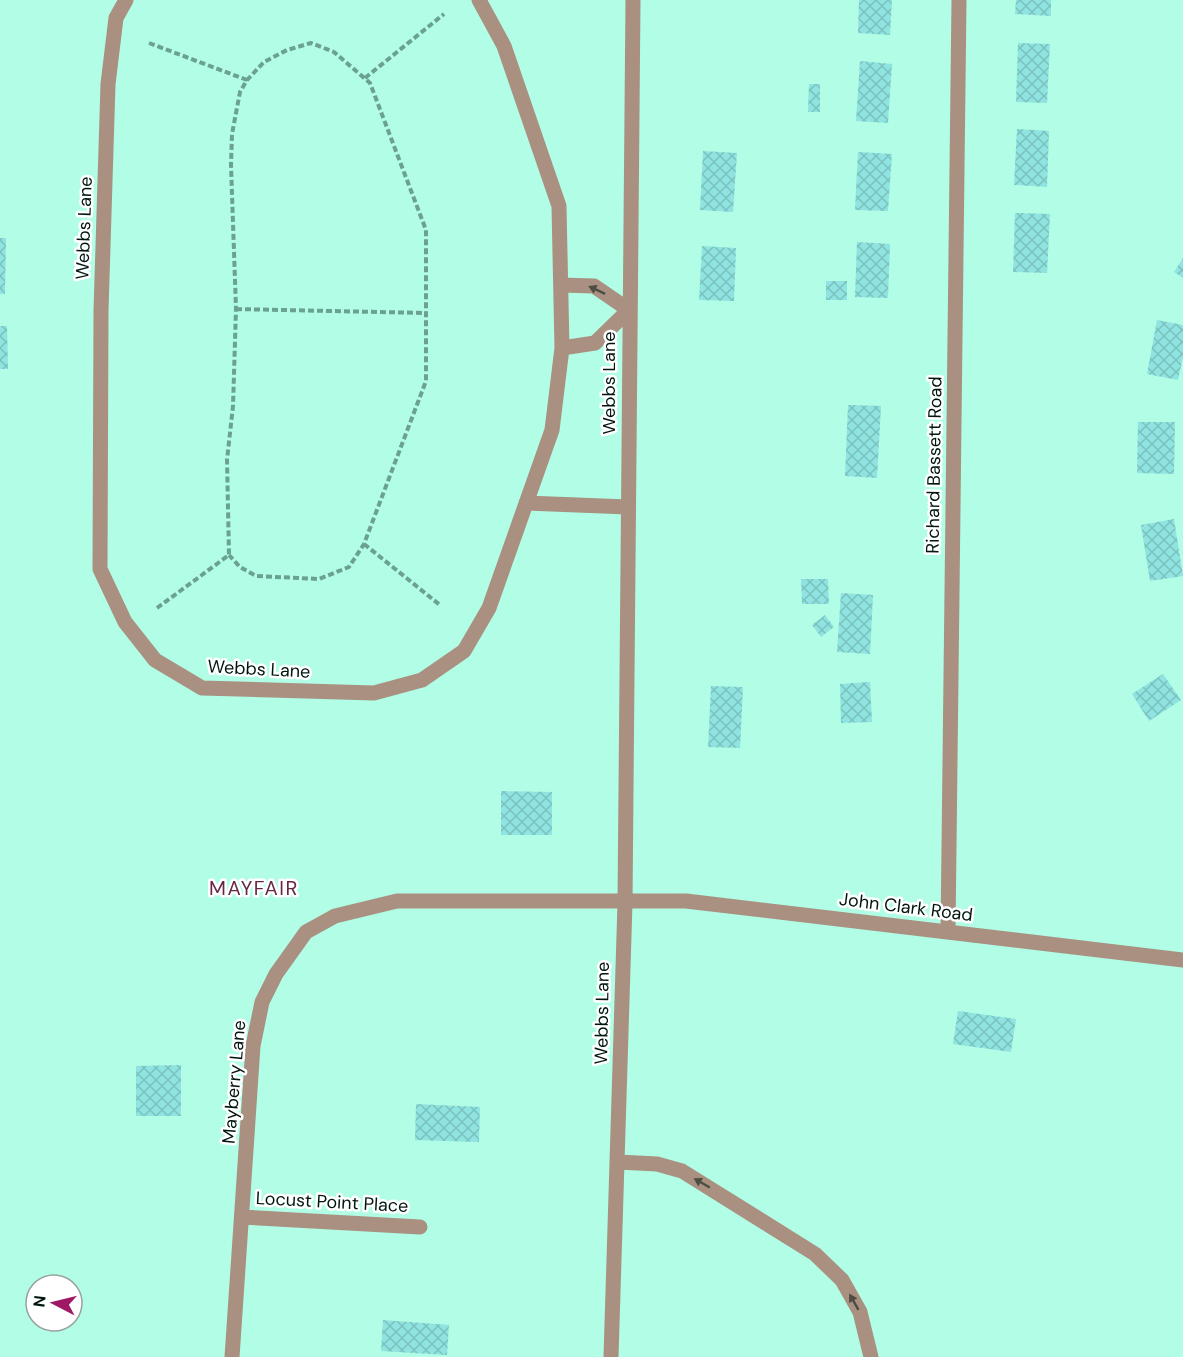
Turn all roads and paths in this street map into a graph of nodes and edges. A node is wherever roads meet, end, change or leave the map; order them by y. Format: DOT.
graph roads {
  1 [pos="126,0"];
  2 [pos="479,0"];
  3 [pos="633,0"];
  4 [pos="958,0"];
  5 [pos="444,14"];
  6 [pos="149,43"];
  7 [pos="365,78"];
  8 [pos="247,80"];
  9 [pos="561,285"];
  10 [pos="236,309"];
  11 [pos="629,310"];
  12 [pos="426,314"];
  13 [pos="562,348"];
  14 [pos="526,503"];
  15 [pos="628,507"];
  16 [pos="364,544"];
  17 [pos="229,555"];
  18 [pos="440,605"];
  19 [pos="157,608"];
  20 [pos="625,903"];
  21 [pos="948,931"];
  22 [pos="1183,960"];
  23 [pos="618,1162"];
  24 [pos="242,1217"];
  25 [pos="420,1227"];
  26 [pos="232,1357"];
  27 [pos="611,1357"];
  28 [pos="872,1357"];
  1 -- 14 [label="street, Webbs Lane"];
  2 -- 9 [label="street, Webbs Lane"];
  3 -- 11 [label="street, Webbs Lane"];
  4 -- 21 [label="street, Richard Bassett Road"];
  5 -- 7 [label="path"];
  6 -- 8 [label="path"];
  7 -- 8 [label="path"];
  7 -- 12 [label="path"];
  8 -- 10 [label="path"];
  11 -- 9 [label="street, Webbs Lane, one-way"];
  9 -- 13 [label="street, Webbs Lane"];
  10 -- 12 [label="path"];
  10 -- 17 [label="path"];
  11 -- 13 [label="street, Webbs Lane"];
  11 -- 15 [label="street, Webbs Lane"];
  12 -- 16 [label="path"];
  13 -- 14 [label="street, Webbs Lane"];
  14 -- 15 [label="street"];
  15 -- 20 [label="street, Webbs Lane"];
  16 -- 17 [label="path"];
  16 -- 18 [label="path"];
  17 -- 19 [label="path"];
  20 -- 21 [label="street, John Clark Road"];
  20 -- 23 [label="street, Webbs Lane"];
  20 -- 24 [label="street, Mayberry Lane"];
  21 -- 22 [label="street, John Clark Road"];
  23 -- 27 [label="street, Webbs Lane"];
  28 -- 23 [label="street, one-way"];
  24 -- 25 [label="street, Locust Point Place"];
  24 -- 26 [label="street, Mayberry Lane"];
}
